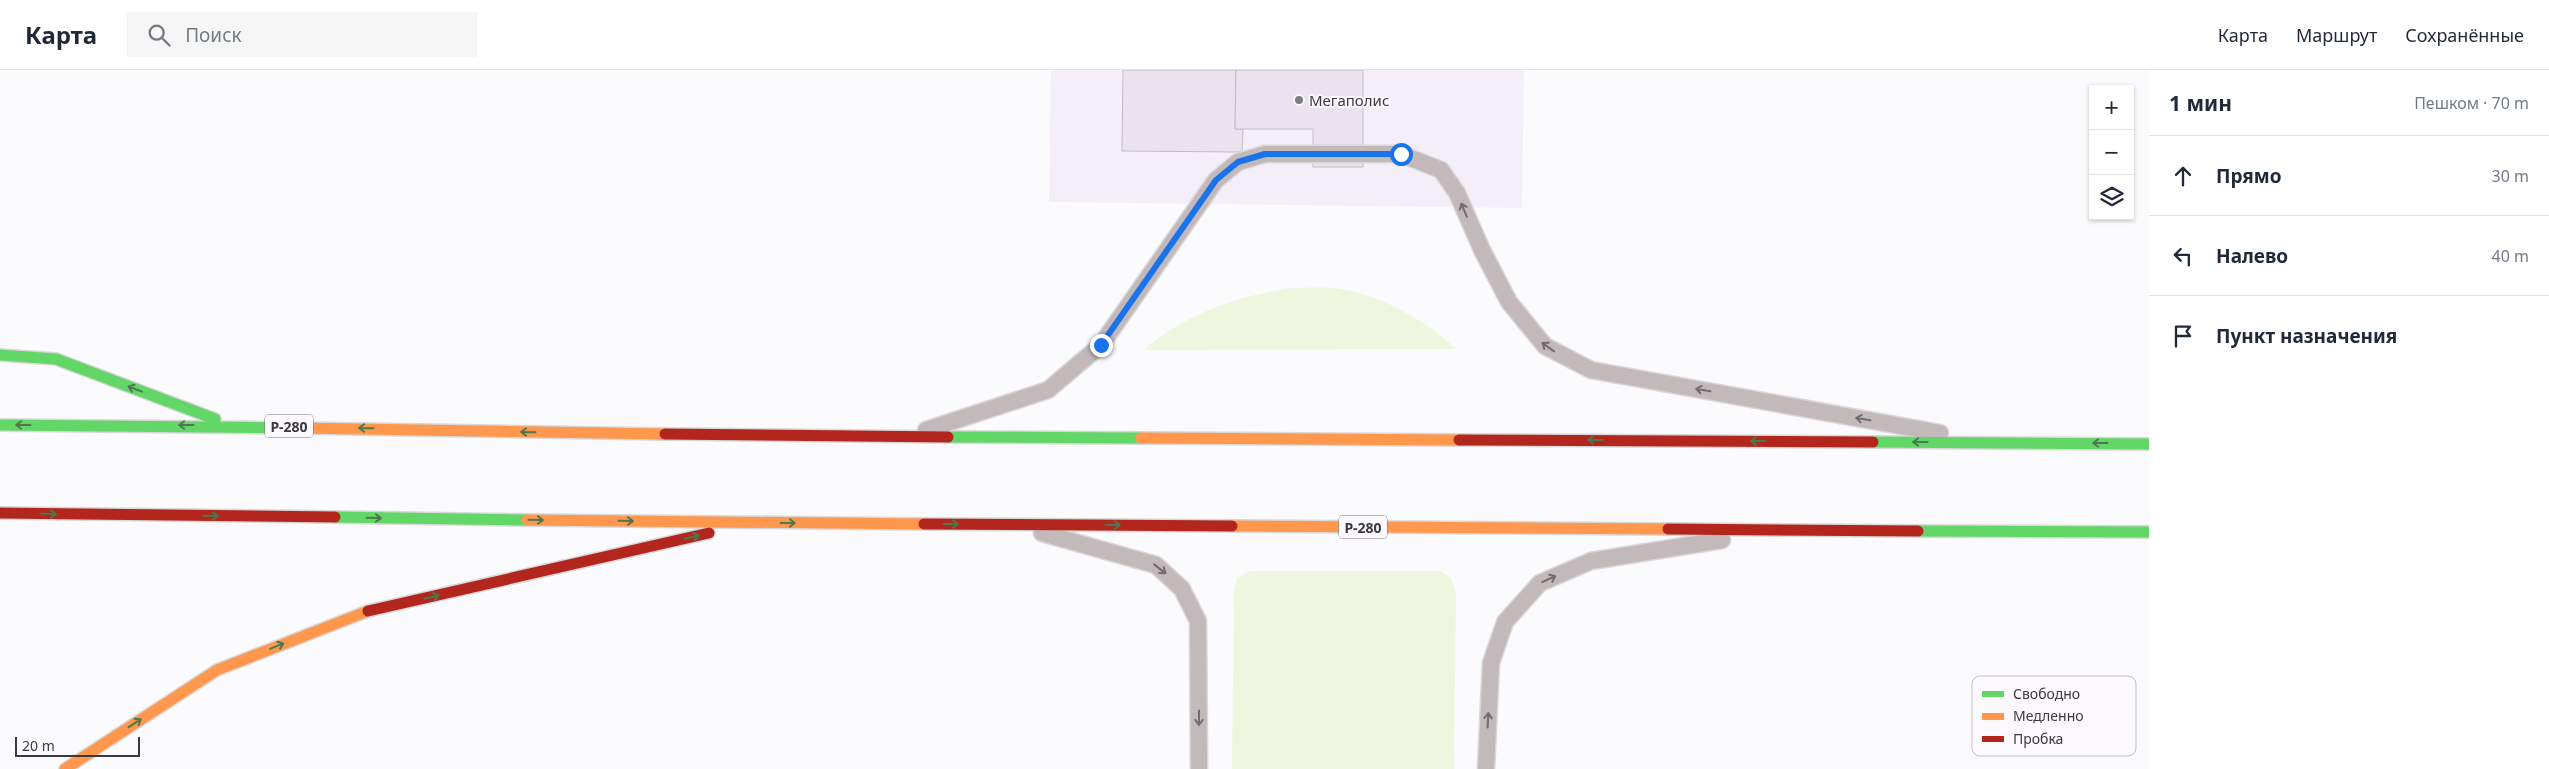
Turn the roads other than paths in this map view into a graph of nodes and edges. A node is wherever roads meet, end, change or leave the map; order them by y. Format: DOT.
graph roads {
  1 [pos="0,355"];
  2 [pos="0,425"];
  3 [pos="230,425"];
  4 [pos="907,436"];
  5 [pos="1997,443"];
  6 [pos="2149,444"];
  7 [pos="0,513"];
  8 [pos="752,523"];
  9 [pos="1014,525"];
  10 [pos="1780,530"];
  11 [pos="2149,532"];
  12 [pos="65,769"];
  13 [pos="1199,769"];
  14 [pos="1486,769"];
  3 -- 1 [label="highway, one-way"];
  3 -- 2 [label="highway, Р-280, one-way"];
  4 -- 3 [label="highway, Р-280, one-way"];
  5 -- 4 [label="highway, Р-280, one-way"];
  5 -- 4 [label="lane, one-way"];
  6 -- 5 [label="highway, Р-280, one-way"];
  7 -- 8 [label="highway, Р-280, one-way"];
  8 -- 9 [label="highway, Р-280, one-way"];
  12 -- 8 [label="highway, one-way"];
  9 -- 10 [label="highway, Р-280, one-way"];
  9 -- 13 [label="lane, one-way"];
  10 -- 11 [label="highway, Р-280"];
  14 -- 10 [label="lane, one-way"];
}
